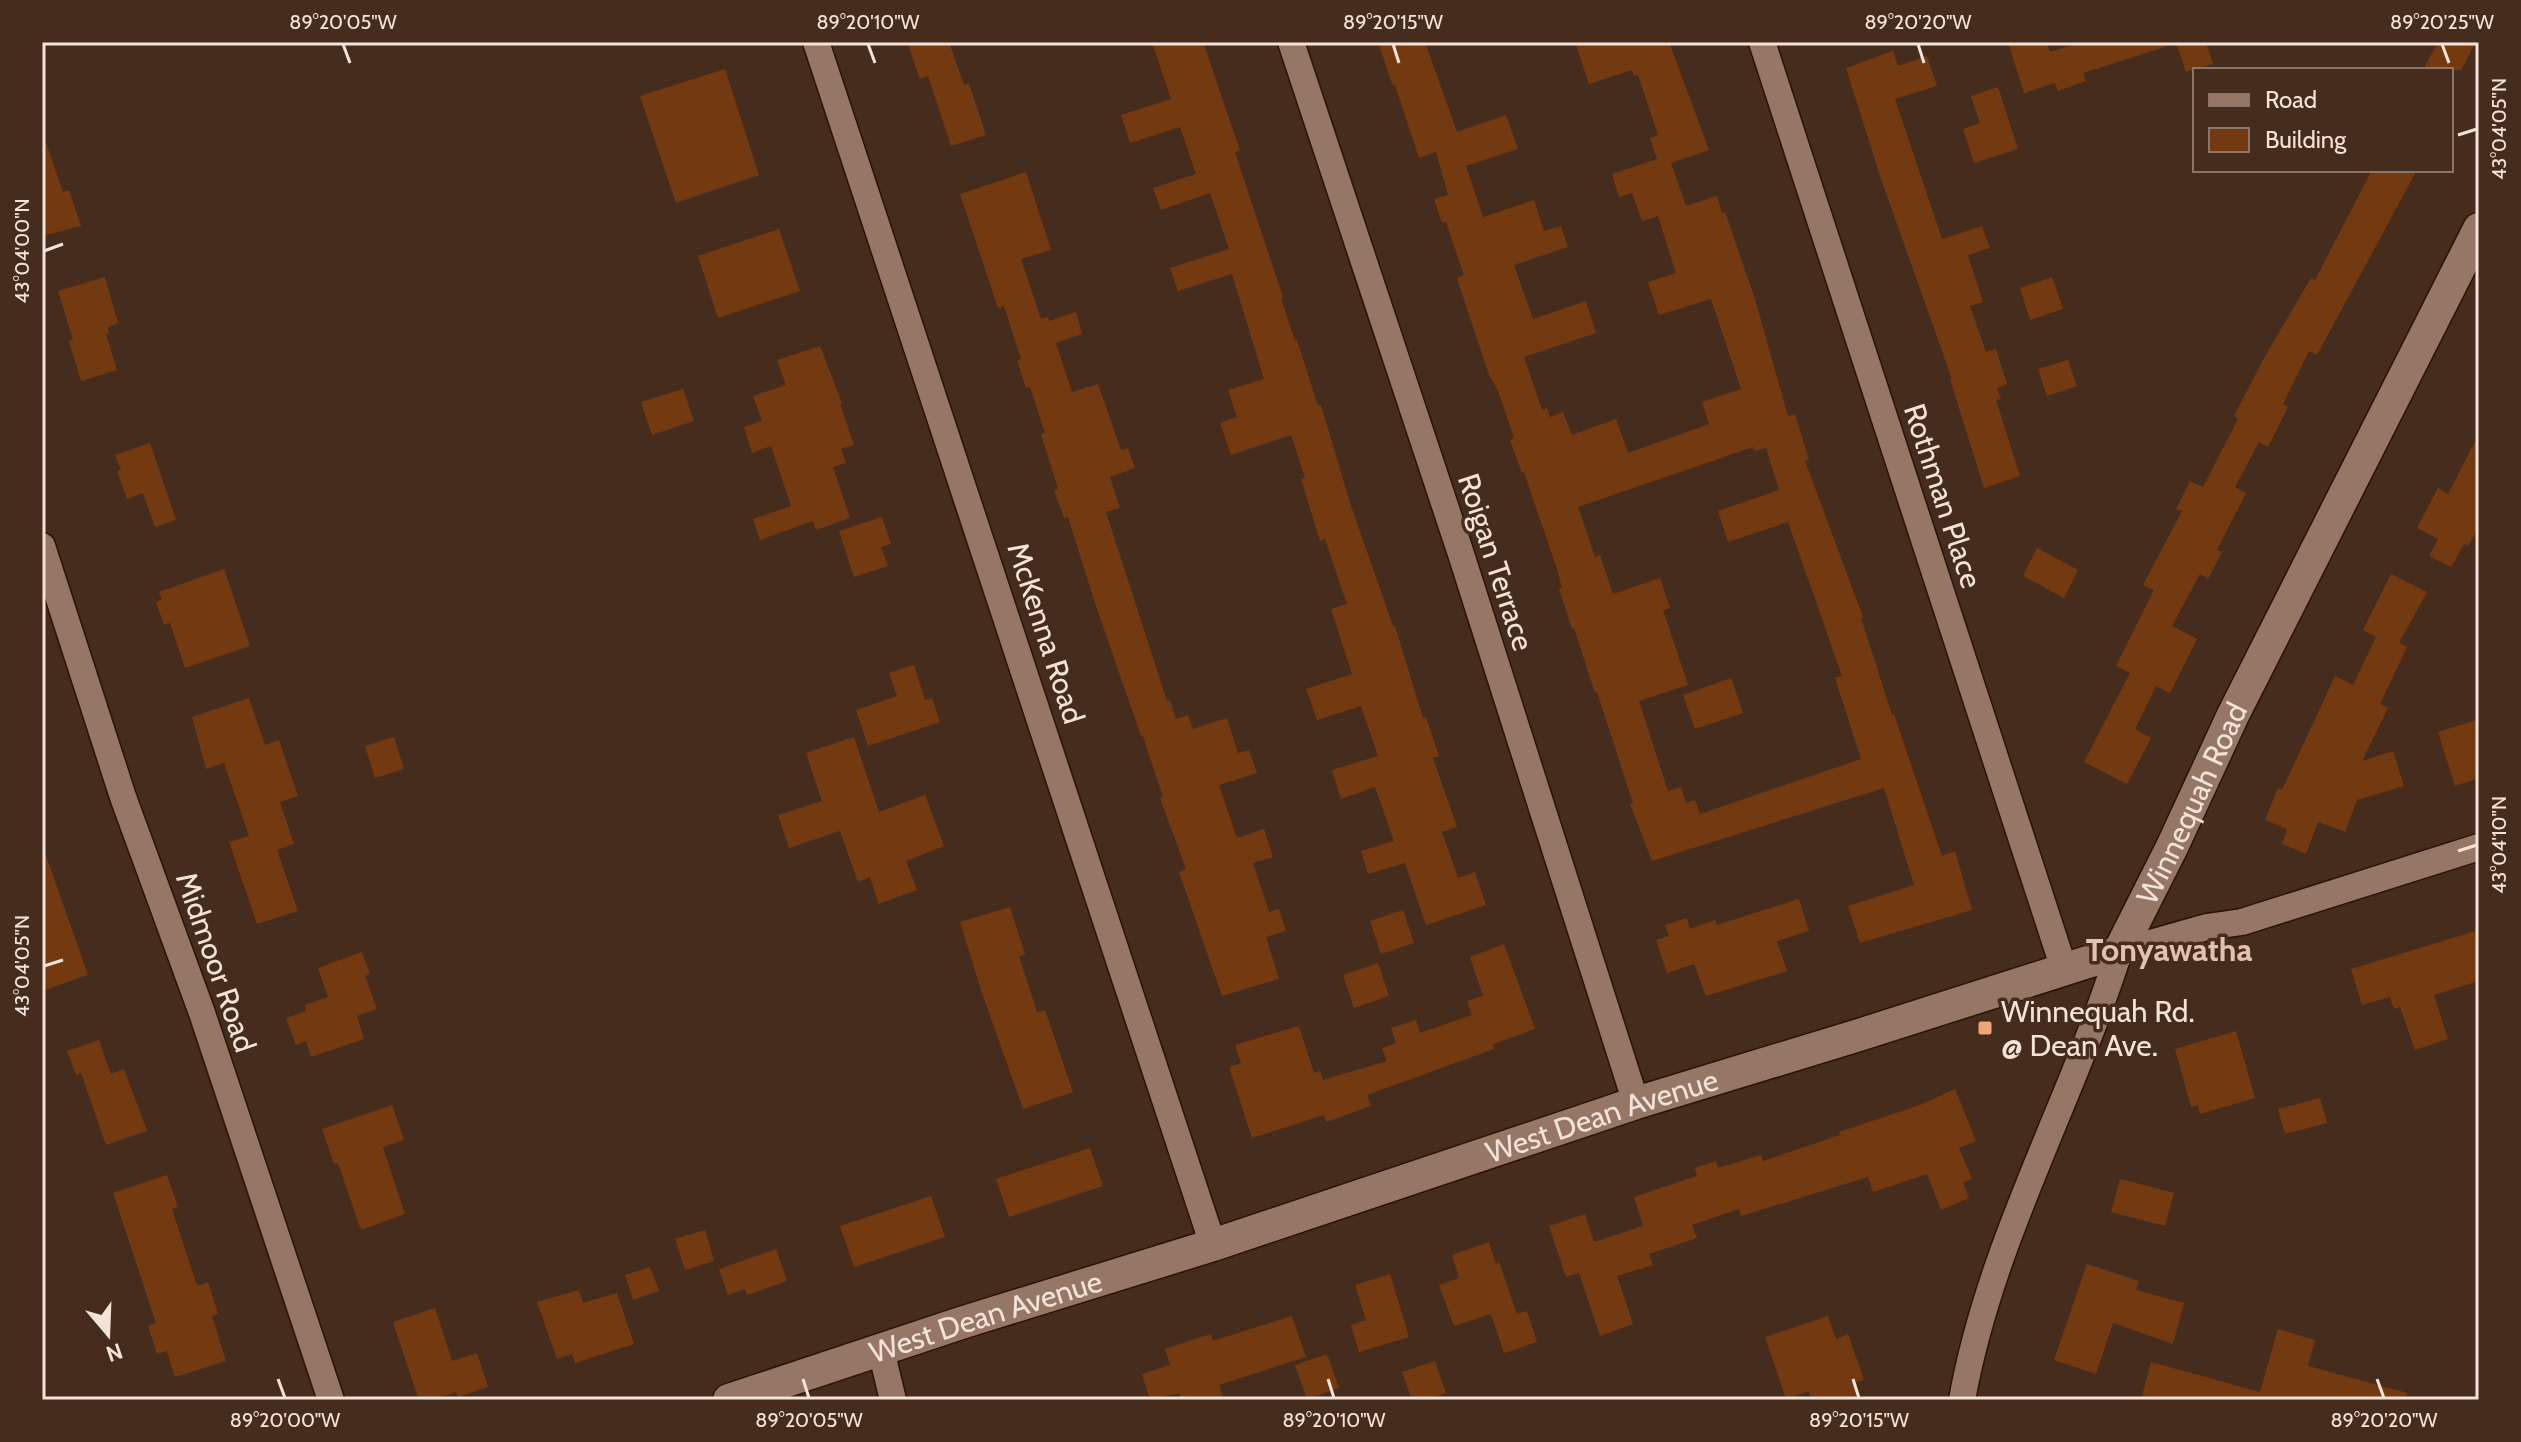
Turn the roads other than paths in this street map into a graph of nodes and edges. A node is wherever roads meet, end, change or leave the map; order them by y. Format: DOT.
graph roads {
  1 [pos="816,42"];
  2 [pos="1291,42"];
  3 [pos="1762,42"];
  4 [pos="2479,229"];
  5 [pos="42,546"];
  6 [pos="2479,847"];
  7 [pos="2119,952"];
  8 [pos="2064,969"];
  9 [pos="1636,1103"];
  10 [pos="1213,1245"];
  11 [pos="881,1350"];
  12 [pos="331,1400"];
  13 [pos="729,1400"];
  14 [pos="893,1400"];
  15 [pos="1962,1400"];
  1 -- 10 [label="street, McKenna Road"];
  2 -- 9 [label="street, Roigan Terrace"];
  3 -- 8 [label="street, Rothman Place"];
  4 -- 7 [label="street, Winnequah Road"];
  5 -- 12 [label="street, Midmoor Road"];
  6 -- 7 [label="street, West Dean Avenue"];
  7 -- 8 [label="street, West Dean Avenue"];
  7 -- 15 [label="street, Winnequah Road"];
  8 -- 9 [label="street, West Dean Avenue"];
  9 -- 10 [label="street, West Dean Avenue"];
  10 -- 11 [label="street, West Dean Avenue"];
  11 -- 13 [label="street, West Dean Avenue"];
  11 -- 14 [label="street"];
}
